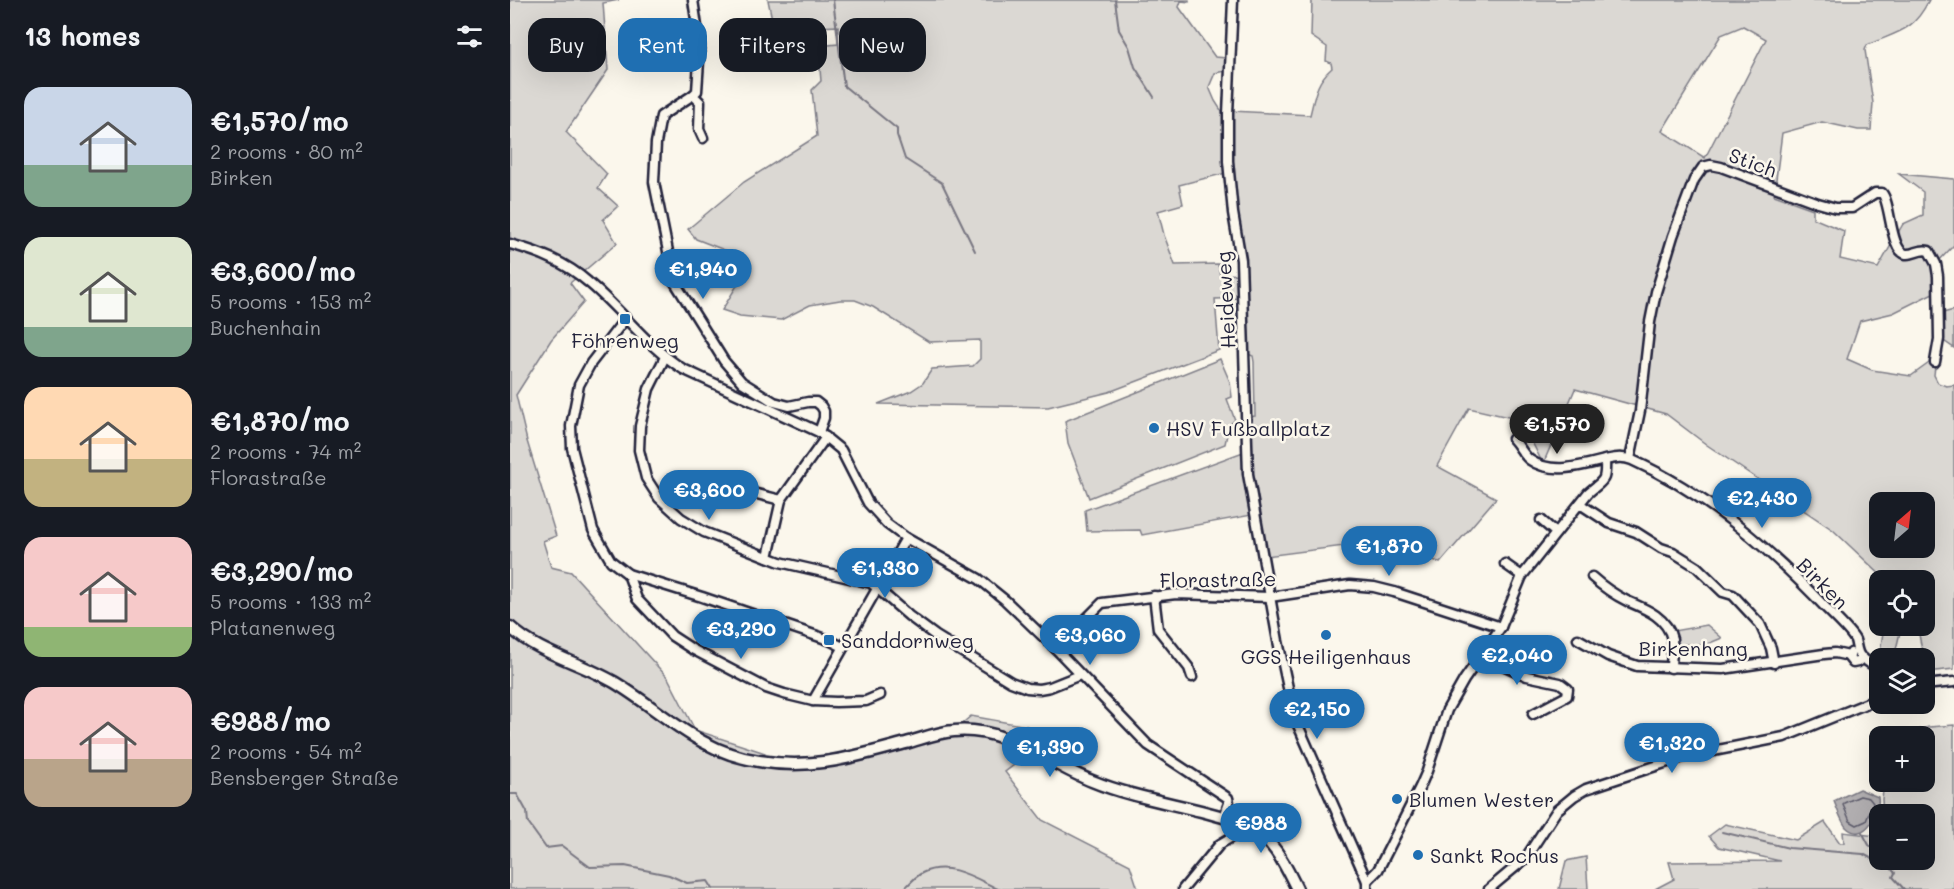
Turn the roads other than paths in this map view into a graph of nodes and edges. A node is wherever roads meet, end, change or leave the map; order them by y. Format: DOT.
graph roads {
  1 [pos="693,0"];
  2 [pos="1233,0"];
  3 [pos="693,95"];
  4 [pos="703,138"];
  5 [pos="511,246"];
  6 [pos="625,319"];
  7 [pos="665,357"];
  8 [pos="1935,362"];
  9 [pos="822,435"];
  10 [pos="1513,439"];
  11 [pos="1630,459"];
  12 [pos="1605,460"];
  13 [pos="749,492"];
  14 [pos="781,500"];
  15 [pos="1580,504"];
  16 [pos="1541,520"];
  17 [pos="1556,533"];
  18 [pos="906,538"];
  19 [pos="768,557"];
  20 [pos="1505,564"];
  21 [pos="628,574"];
  22 [pos="1522,576"];
  23 [pos="1592,578"];
  24 [pos="877,587"];
  25 [pos="1154,596"];
  26 [pos="1270,597"];
  27 [pos="510,627"];
  28 [pos="1500,627"];
  29 [pos="1578,639"];
  30 [pos="843,647"];
  31 [pos="1056,649"];
  32 [pos="1857,650"];
  33 [pos="1481,655"];
  34 [pos="1849,656"];
  35 [pos="1863,658"];
  36 [pos="1869,662"];
  37 [pos="1774,663"];
  38 [pos="1671,668"];
  39 [pos="1080,675"];
  40 [pos="1192,677"];
  41 [pos="1954,681"];
  42 [pos="1935,684"];
  43 [pos="880,694"];
  44 [pos="813,700"];
  45 [pos="1869,703"];
  46 [pos="1533,714"];
  47 [pos="1224,818"];
  48 [pos="1249,827"];
  49 [pos="1367,885"];
  50 [pos="1183,889"];
  51 [pos="1298,889"];
  52 [pos="1489,889"];
  1 -- 3 [label="street"];
  2 -- 26 [label="street, Heideweg"];
  3 -- 4 [label="street"];
  3 -- 9 [label="street"];
  5 -- 6 [label="street"];
  6 -- 7 [label="street"];
  6 -- 21 [label="street"];
  7 -- 9 [label="street"];
  7 -- 19 [label="street"];
  8 -- 11 [label="street, Stich"];
  9 -- 14 [label="street"];
  9 -- 18 [label="street"];
  10 -- 12 [label="street"];
  11 -- 12 [label="street"];
  11 -- 32 [label="street, Birken"];
  12 -- 15 [label="street"];
  13 -- 14 [label="street"];
  14 -- 19 [label="street"];
  15 -- 17 [label="street"];
  15 -- 37 [label="street"];
  16 -- 17 [label="street"];
  17 -- 22 [label="street"];
  18 -- 24 [label="street"];
  18 -- 31 [label="street"];
  19 -- 24 [label="street"];
  20 -- 22 [label="street"];
  21 -- 30 [label="street"];
  21 -- 44 [label="street"];
  22 -- 28 [label="street"];
  23 -- 38 [label="street"];
  24 -- 30 [label="street"];
  24 -- 39 [label="street"];
  25 -- 26 [label="street, Florastraße"];
  25 -- 31 [label="street, Florastraße"];
  25 -- 40 [label="street"];
  26 -- 28 [label="street, Florastraße"];
  26 -- 49 [label="street, Heideweg"];
  27 -- 47 [label="main road"];
  28 -- 33 [label="street"];
  29 -- 38 [label="street, Birkenhang"];
  30 -- 44 [label="street"];
  31 -- 39 [label="street"];
  32 -- 34 [label="street"];
  32 -- 35 [label="street, Birken"];
  33 -- 46 [label="street"];
  33 -- 49 [label="street"];
  34 -- 35 [label="street, Birken"];
  34 -- 37 [label="street, Birkenhang"];
  35 -- 36 [label="street, Birken"];
  37 -- 38 [label="street, Birkenhang"];
  39 -- 47 [label="street"];
  41 -- 42 [label="street"];
  43 -- 44 [label="street"];
  45 -- 52 [label="street"];
  47 -- 48 [label="main road"];
  48 -- 50 [label="street"];
  48 -- 51 [label="main road"];
}
